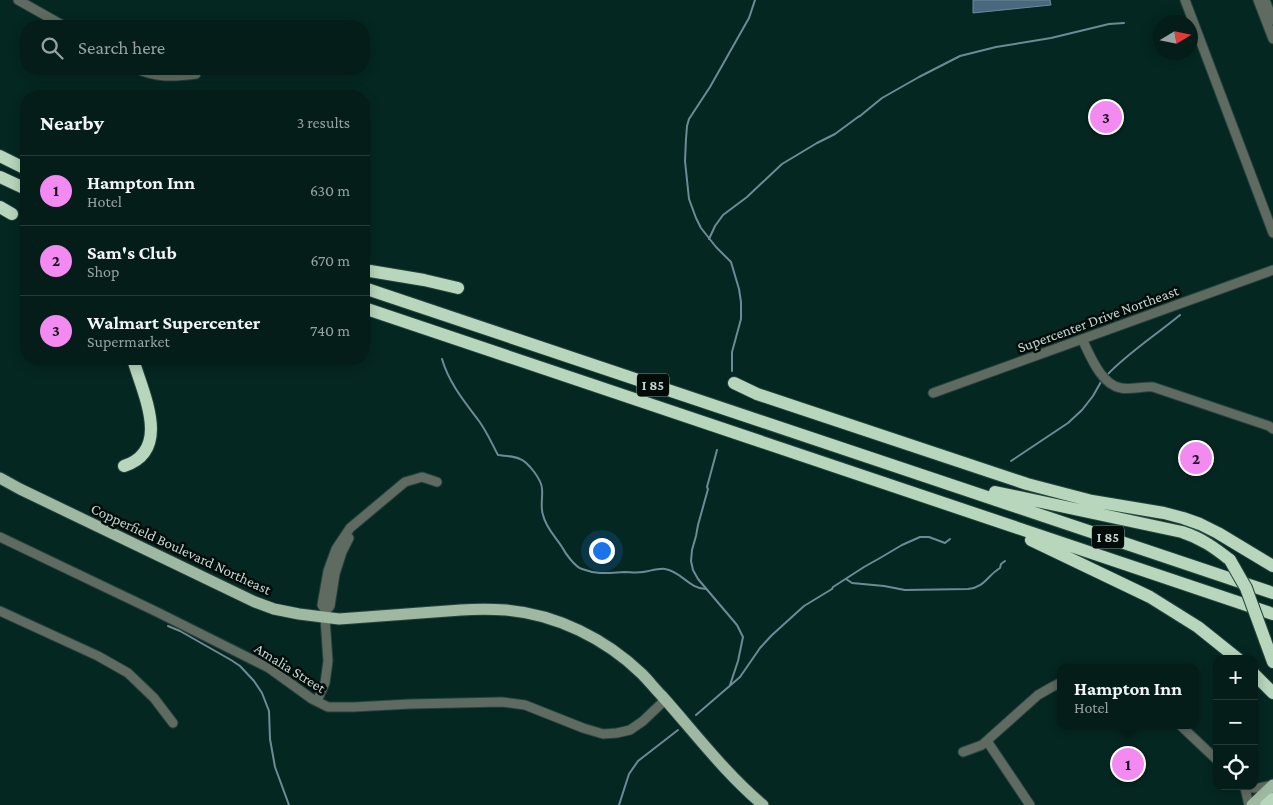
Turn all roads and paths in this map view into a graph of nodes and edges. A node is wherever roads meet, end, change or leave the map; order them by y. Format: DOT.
graph roads {
  1 [pos="18,0"];
  2 [pos="1185,0"];
  3 [pos="1258,0"];
  4 [pos="1265,0"];
  5 [pos="53,20"];
  6 [pos="1273,20"];
  7 [pos="1273,38"];
  8 [pos="153,75"];
  9 [pos="187,75"];
  10 [pos="0,156"];
  11 [pos="20,166"];
  12 [pos="0,177"];
  13 [pos="20,186"];
  14 [pos="0,207"];
  15 [pos="12,214"];
  16 [pos="1273,233"];
  17 [pos="1273,270"];
  18 [pos="370,271"];
  19 [pos="458,288"];
  20 [pos="370,290"];
  21 [pos="370,310"];
  22 [pos="1082,339"];
  23 [pos="135,365"];
  24 [pos="734,383"];
  25 [pos="933,393"];
  26 [pos="1273,429"];
  27 [pos="124,466"];
  28 [pos="0,478"];
  29 [pos="438,482"];
  30 [pos="942,482"];
  31 [pos="986,518"];
  32 [pos="0,537"];
  33 [pos="1273,566"];
  34 [pos="1273,593"];
  35 [pos="0,611"];
  36 [pos="325,614"];
  37 [pos="1273,614"];
  38 [pos="1233,655"];
  39 [pos="1273,662"];
  40 [pos="1258,678"];
  41 [pos="1057,684"];
  42 [pos="1273,693"];
  43 [pos="665,700"];
  44 [pos="317,701"];
  45 [pos="172,723"];
  46 [pos="1184,729"];
  47 [pos="987,741"];
  48 [pos="963,752"];
  49 [pos="1213,756"];
  50 [pos="1273,785"];
  51 [pos="1258,788"];
  52 [pos="1245,790"];
  53 [pos="1273,799"];
  54 [pos="763,805"];
  55 [pos="1030,805"];
  56 [pos="1250,805"];
  57 [pos="1266,805"];
  1 -- 5 [label="street"];
  2 -- 16 [label="street"];
  3 -- 7 [label="street"];
  4 -- 6 [label="street"];
  8 -- 9 [label="street"];
  10 -- 11 [label="highway"];
  12 -- 13 [label="highway"];
  14 -- 15 [label="highway"];
  17 -- 22 [label="street, Supercenter Drive Northeast"];
  18 -- 19 [label="highway"];
  20 -- 30 [label="highway, I 85"];
  21 -- 31 [label="highway, I 85"];
  22 -- 25 [label="street, Supercenter Drive Northeast"];
  22 -- 26 [label="street"];
  23 -- 27 [label="highway"];
  24 -- 33 [label="highway"];
  28 -- 36 [label="main road, Copperfield Boulevard Northeast"];
  29 -- 36 [label="street"];
  30 -- 34 [label="highway, I 85"];
  30 -- 39 [label="highway, bridge"];
  31 -- 37 [label="highway, I 85"];
  31 -- 38 [label="highway"];
  32 -- 44 [label="street, Amalia Street"];
  35 -- 45 [label="street"];
  36 -- 43 [label="main road, Copperfield Boulevard Northeast"];
  36 -- 44 [label="street"];
  40 -- 42 [label="highway"];
  41 -- 47 [label="street"];
  43 -- 44 [label="street, Amalia Street"];
  43 -- 54 [label="main road, Copperfield Boulevard Northeast"];
  46 -- 49 [label="street"];
  47 -- 48 [label="street"];
  47 -- 55 [label="street"];
  50 -- 51 [label="street"];
  50 -- 56 [label="main road"];
  52 -- 56 [label="street"];
  53 -- 57 [label="highway"];
}
